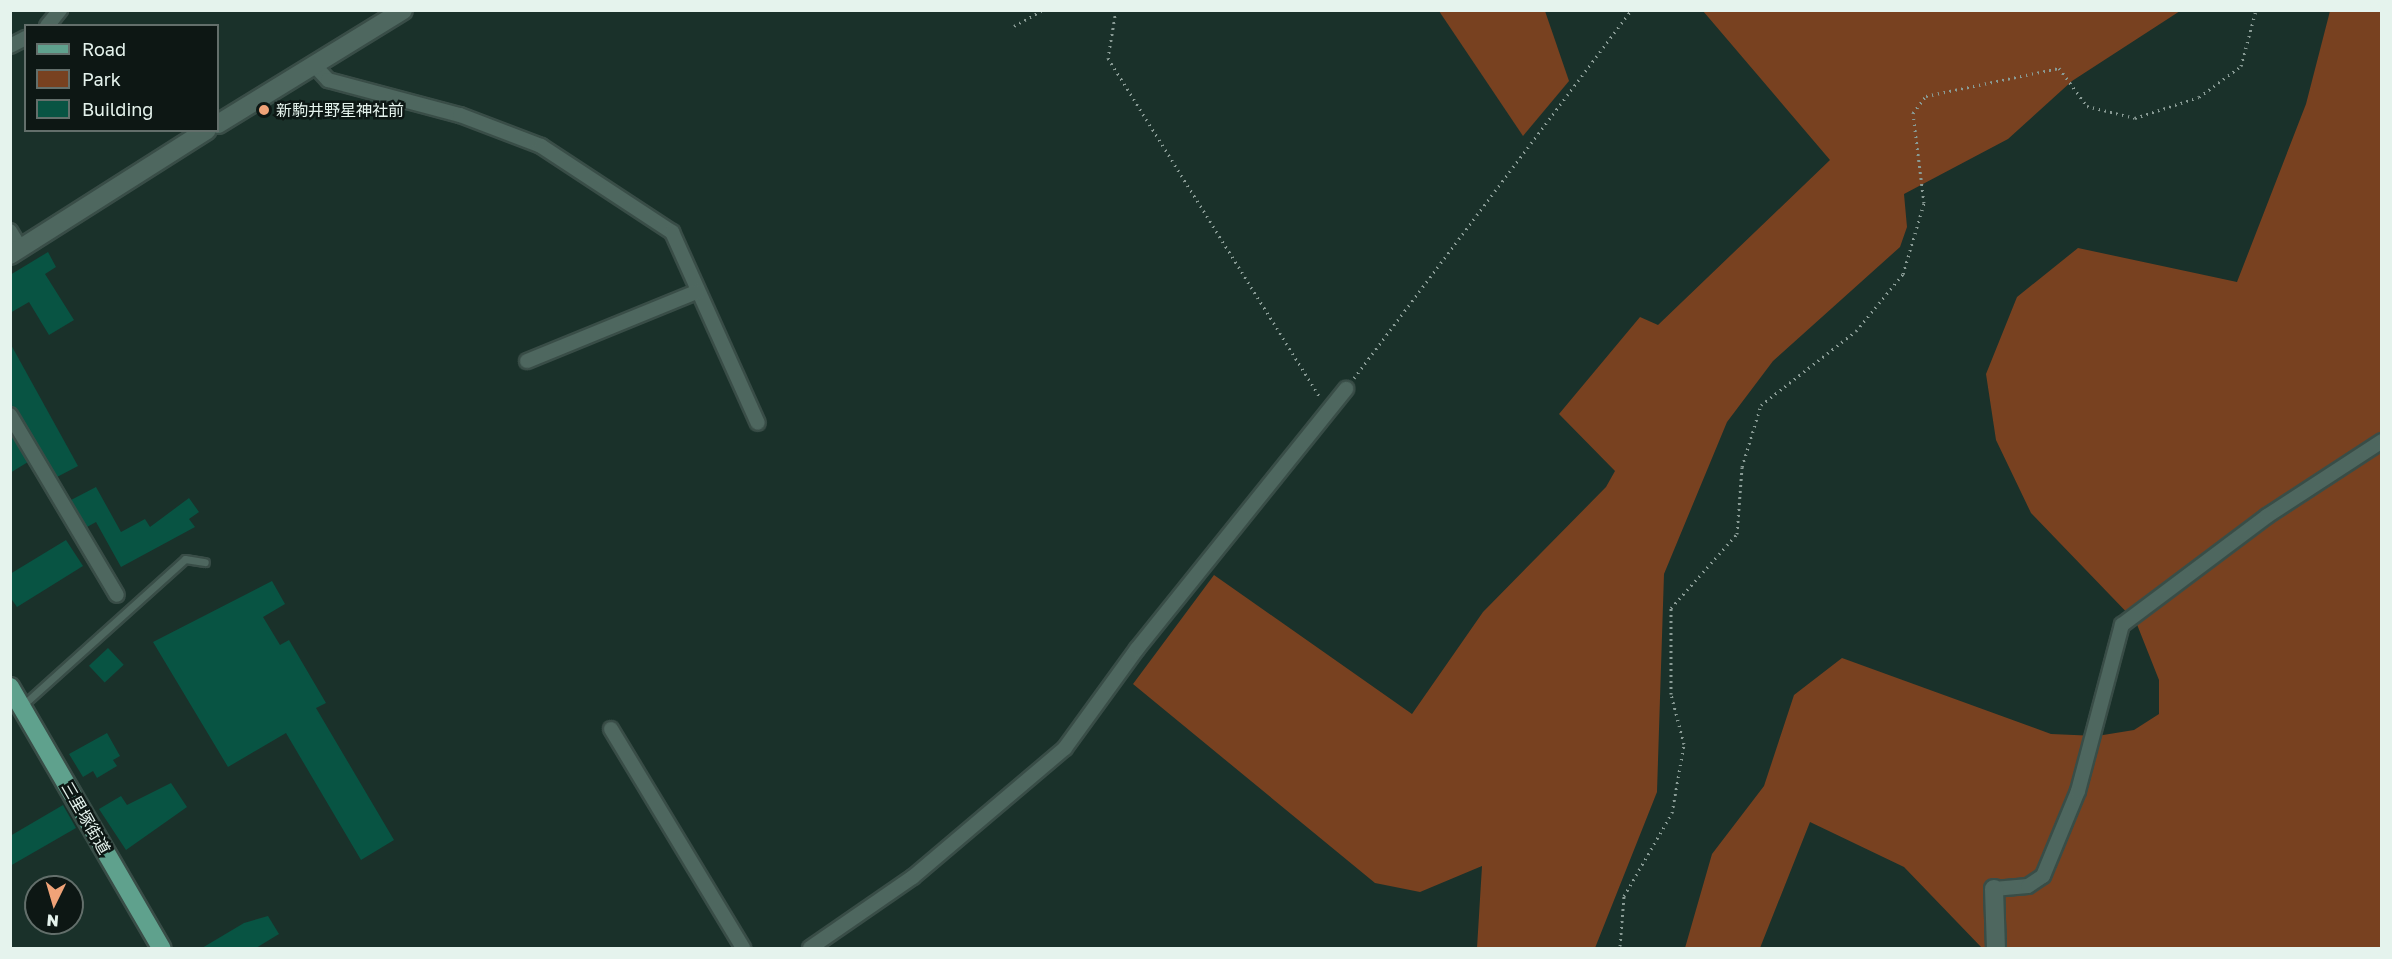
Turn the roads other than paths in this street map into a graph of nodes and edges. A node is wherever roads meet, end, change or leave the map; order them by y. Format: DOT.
graph roads {
  1 [pos="60,10"];
  2 [pos="403,10"];
  3 [pos="49,24"];
  4 [pos="24,39"];
  5 [pos="10,46"];
  6 [pos="316,67"];
  7 [pos="219,123"];
  8 [pos="204,132"];
  9 [pos="10,231"];
  10 [pos="16,252"];
  11 [pos="696,292"];
  12 [pos="527,361"];
  13 [pos="1346,388"];
  14 [pos="10,415"];
  15 [pos="758,423"];
  16 [pos="2382,441"];
  17 [pos="206,562"];
  18 [pos="117,596"];
  19 [pos="15,698"];
  20 [pos="611,729"];
  21 [pos="1994,889"];
  22 [pos="161,948"];
  23 [pos="743,948"];
  24 [pos="810,948"];
  25 [pos="1996,948"];
  1 -- 3 [label="street"];
  2 -- 6 [label="street"];
  4 -- 5 [label="street"];
  6 -- 7 [label="street"];
  6 -- 11 [label="street"];
  8 -- 10 [label="street"];
  9 -- 10 [label="street"];
  11 -- 12 [label="street"];
  11 -- 15 [label="street"];
  13 -- 24 [label="street"];
  14 -- 18 [label="street"];
  16 -- 21 [label="street"];
  17 -- 19 [label="lane"];
  19 -- 22 [label="main road, 三里塚街道"];
  20 -- 23 [label="street"];
  21 -- 25 [label="street"];
}
